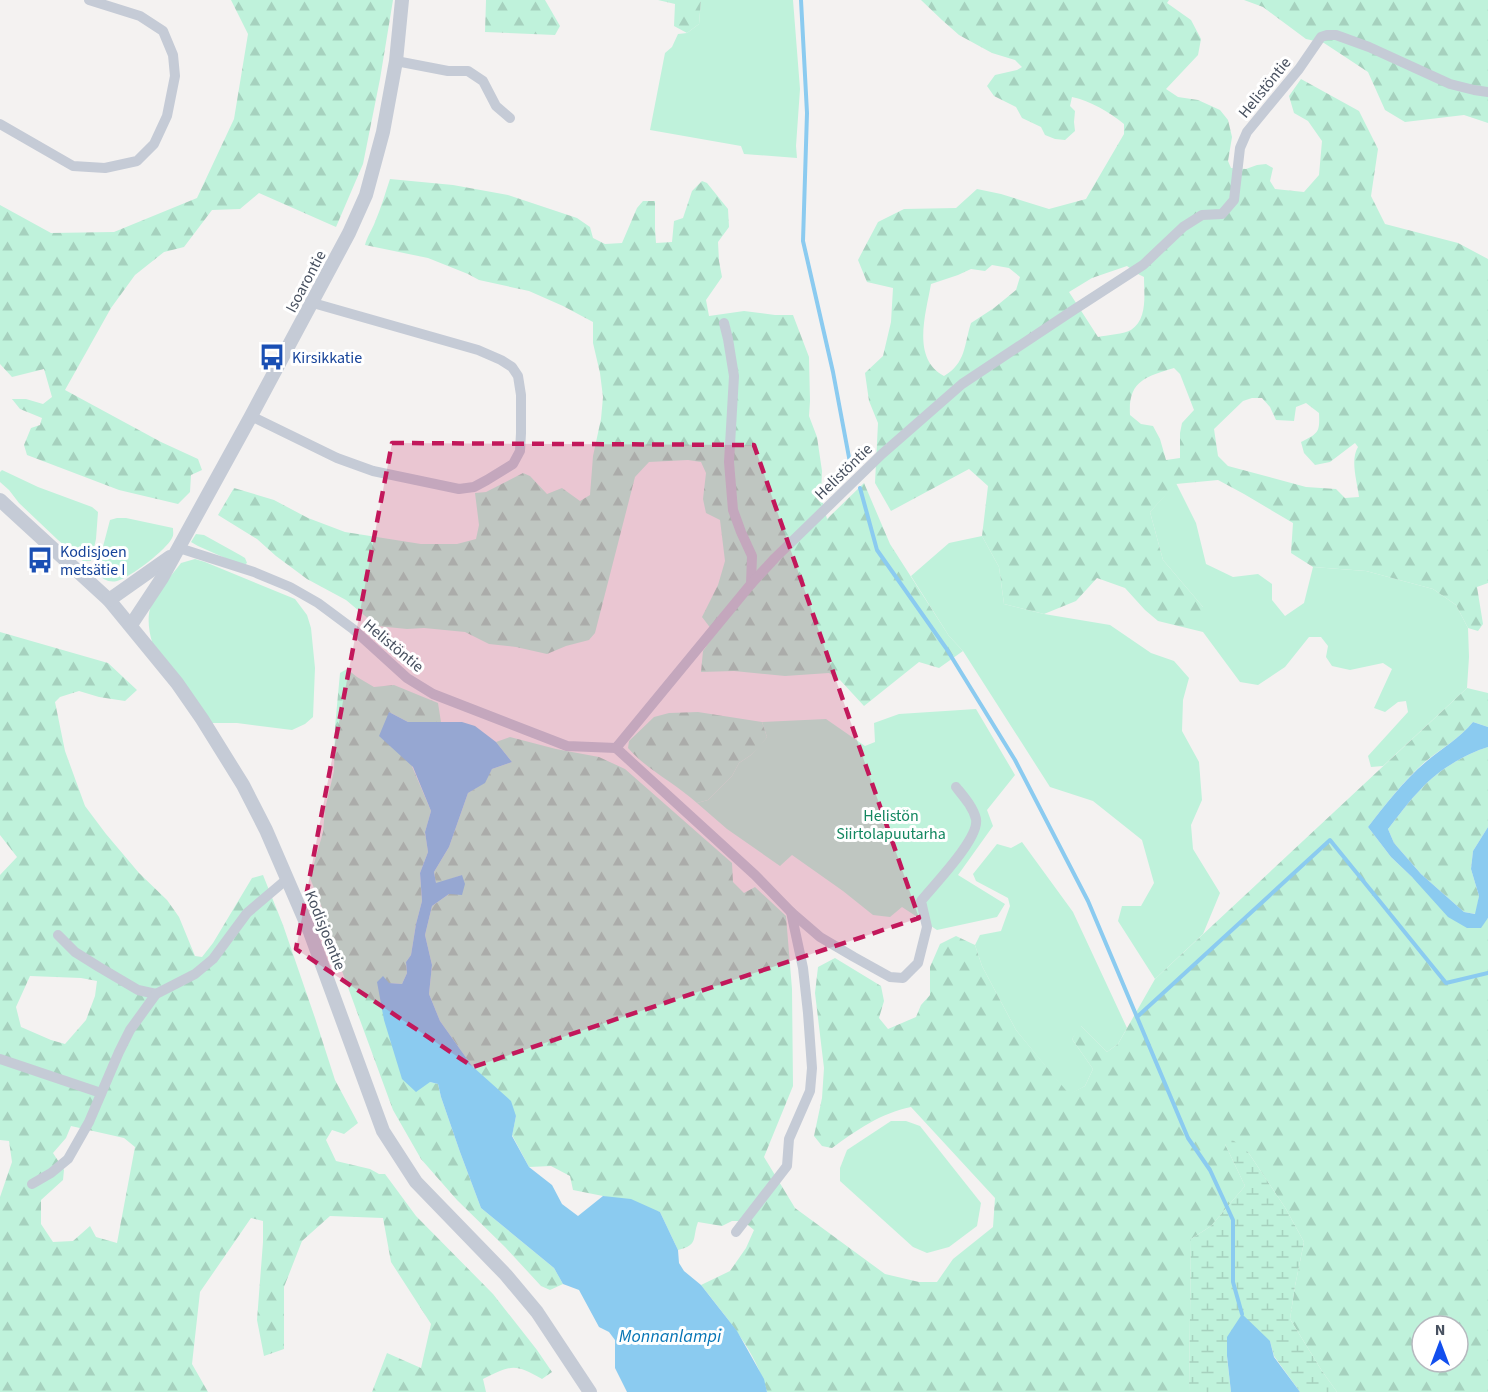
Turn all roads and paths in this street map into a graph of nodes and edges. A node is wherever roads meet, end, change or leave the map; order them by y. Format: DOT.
graph roads {
  1 [pos="89,0"];
  2 [pos="402,0"];
  3 [pos="396,61"];
  4 [pos="1488,92"];
  5 [pos="510,118"];
  6 [pos="0,124"];
  7 [pos="313,303"];
  8 [pos="724,323"];
  9 [pos="251,416"];
  10 [pos="0,500"];
  11 [pos="176,551"];
  12 [pos="751,584"];
  13 [pos="109,600"];
  14 [pos="131,626"];
  15 [pos="616,748"];
  16 [pos="956,787"];
  17 [pos="287,879"];
  18 [pos="791,912"];
  19 [pos="58,935"];
  20 [pos="156,994"];
  21 [pos="0,1059"];
  22 [pos="101,1093"];
  23 [pos="32,1184"];
  24 [pos="736,1232"];
  25 [pos="590,1392"];
  1 -- 6 [label="street"];
  2 -- 3 [label="street, Isoarontie"];
  3 -- 5 [label="street"];
  3 -- 7 [label="street, Isoarontie"];
  4 -- 12 [label="street, Helistöntie"];
  7 -- 9 [label="street, Isoarontie"];
  7 -- 9 [label="street"];
  8 -- 12 [label="street"];
  9 -- 11 [label="street, Isoarontie"];
  10 -- 13 [label="street, Kodisjoentie"];
  11 -- 13 [label="street, Isoarontie"];
  11 -- 14 [label="street, Isoarontie"];
  11 -- 15 [label="street, Helistöntie"];
  12 -- 15 [label="street, Helistöntie"];
  13 -- 14 [label="street, Kodisjoentie"];
  14 -- 17 [label="street, Kodisjoentie"];
  15 -- 18 [label="street"];
  16 -- 18 [label="street"];
  17 -- 20 [label="street"];
  17 -- 25 [label="street, Kodisjoentie"];
  18 -- 24 [label="street"];
  19 -- 20 [label="street"];
  20 -- 22 [label="street"];
  21 -- 22 [label="street"];
  22 -- 23 [label="street"];
}
